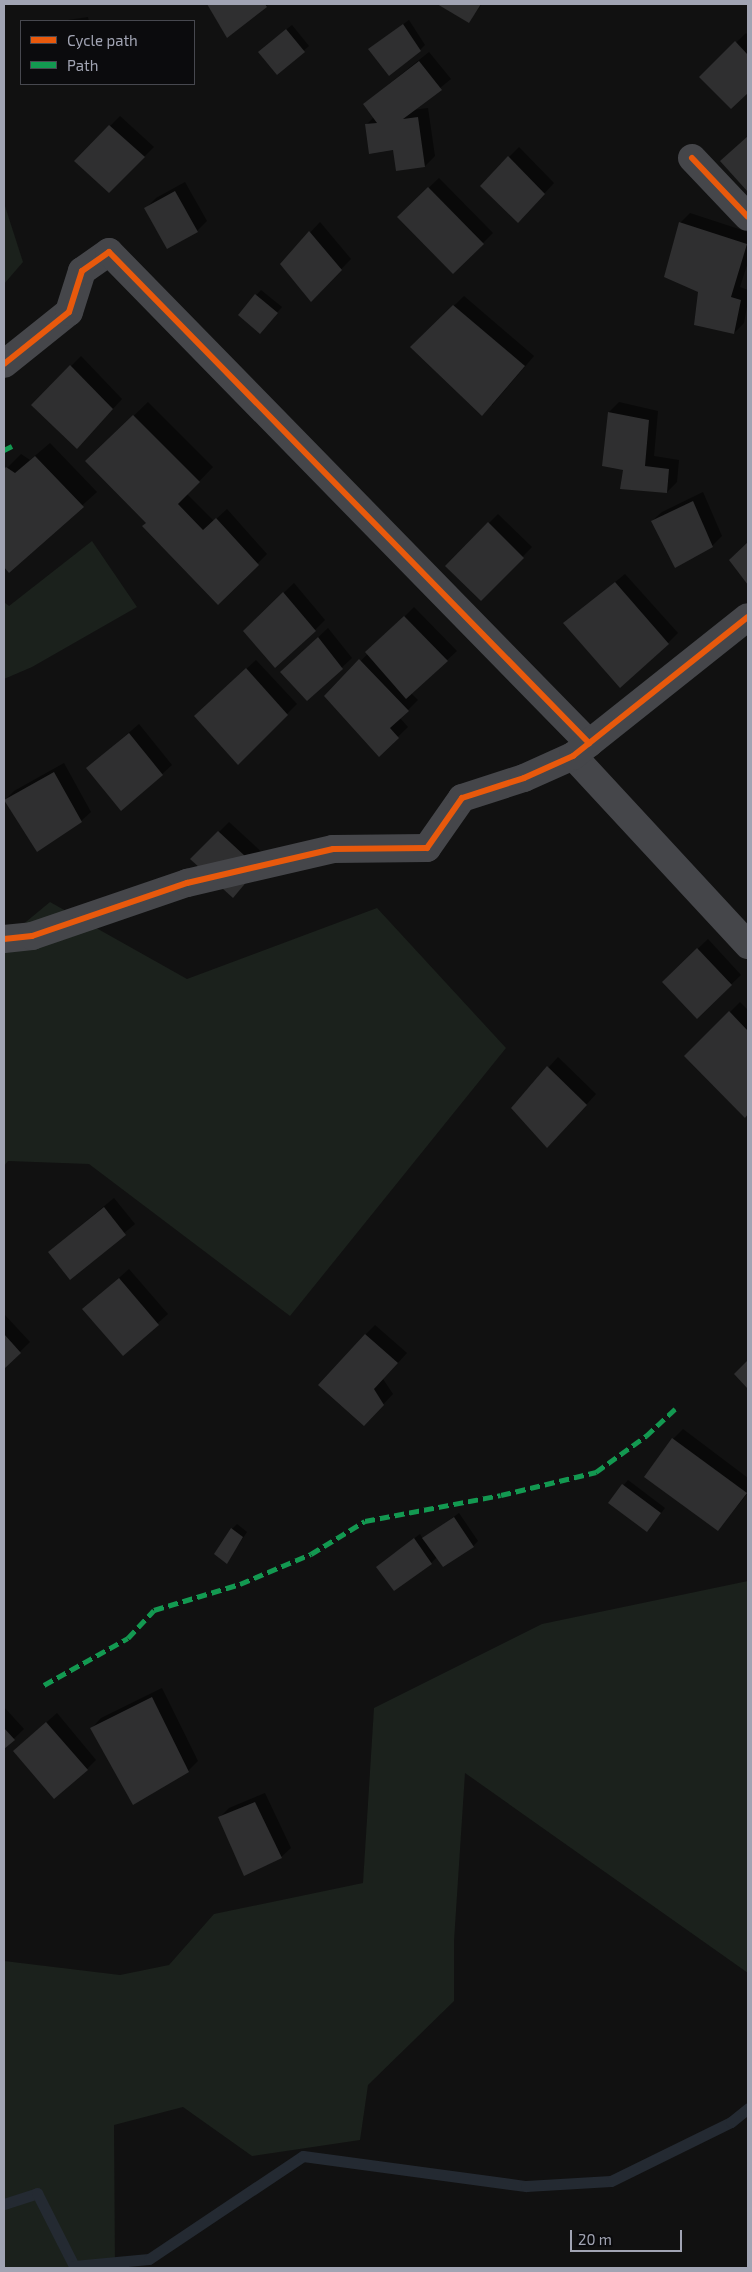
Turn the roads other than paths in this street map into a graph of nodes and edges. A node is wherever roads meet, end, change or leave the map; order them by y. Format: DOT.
graph roads {
  1 [pos="692,158"];
  2 [pos="748,217"];
  3 [pos="4,364"];
  4 [pos="748,617"];
  5 [pos="581,750"];
  6 [pos="4,939"];
  7 [pos="748,945"];
  1 -- 2 [label="street"];
  3 -- 5 [label="street"];
  4 -- 5 [label="street"];
  5 -- 6 [label="street"];
  5 -- 7 [label="street"];
}
